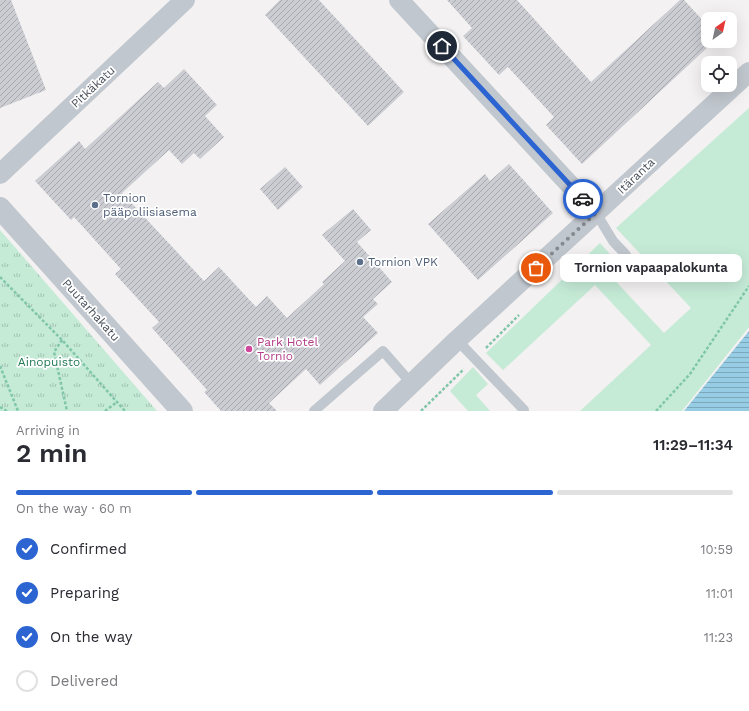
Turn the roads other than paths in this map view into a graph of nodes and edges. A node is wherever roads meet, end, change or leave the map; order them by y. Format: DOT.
graph roads {
  1 [pos="185,0"];
  2 [pos="399,0"];
  3 [pos="749,72"];
  4 [pos="0,174"];
  5 [pos="0,208"];
  6 [pos="596,213"];
  7 [pos="626,255"];
  8 [pos="457,340"];
  9 [pos="411,384"];
  10 [pos="524,410"];
  11 [pos="182,411"];
  12 [pos="314,411"];
  13 [pos="383,411"];
  1 -- 4 [label="street, Pitkäkatu"];
  2 -- 6 [label="street"];
  3 -- 6 [label="street, Itäranta"];
  5 -- 11 [label="street, Puutarhakatu"];
  6 -- 7 [label="lane"];
  6 -- 8 [label="street, Itäranta"];
  8 -- 9 [label="street, Itäranta"];
  8 -- 10 [label="lane"];
  9 -- 12 [label="lane"];
  9 -- 13 [label="street, Itäranta"];
}
